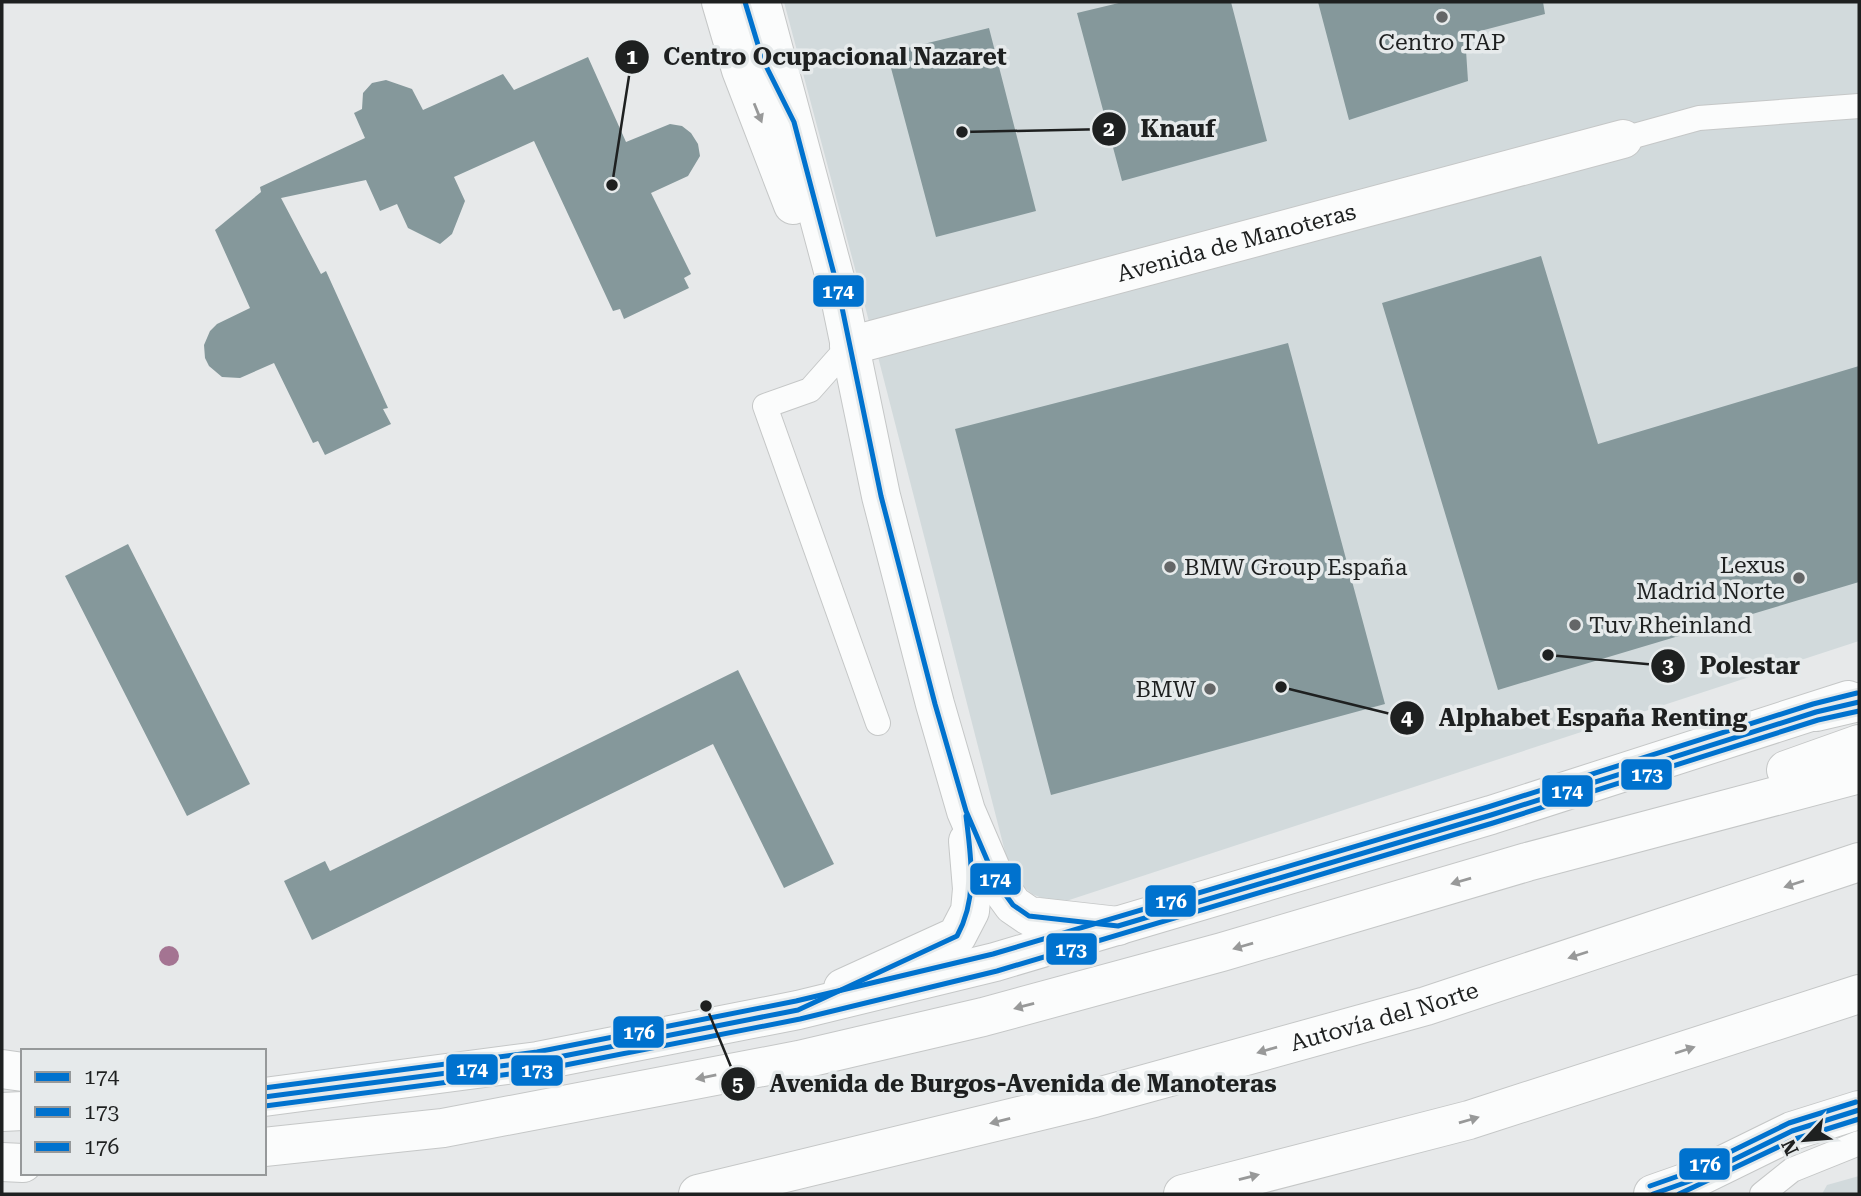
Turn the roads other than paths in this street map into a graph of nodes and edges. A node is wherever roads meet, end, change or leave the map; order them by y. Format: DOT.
graph roads {
  1 [pos="721,2"];
  2 [pos="746,2"];
  3 [pos="761,2"];
  4 [pos="1859,106"];
  5 [pos="794,122"];
  6 [pos="1623,139"];
  7 [pos="849,346"];
  8 [pos="1859,696"];
  9 [pos="1859,702"];
  10 [pos="1816,712"];
  11 [pos="878,723"];
  12 [pos="1859,744"];
  13 [pos="1859,774"];
  14 [pos="966,811"];
  15 [pos="1527,862"];
  16 [pos="1859,862"];
  17 [pos="1118,926"];
  18 [pos="1859,994"];
  19 [pos="798,1010"];
  20 [pos="2,1069"];
  21 [pos="21,1072"];
  22 [pos="266,1097"];
  23 [pos="1859,1110"];
  24 [pos="21,1111"];
  25 [pos="2,1112"];
  26 [pos="1859,1143"];
  27 [pos="266,1147"];
  28 [pos="2,1162"];
  29 [pos="21,1163"];
  30 [pos="21,1169"];
  31 [pos="2,1170"];
  32 [pos="1687,1187"];
  33 [pos="698,1194"];
  34 [pos="1183,1194"];
  35 [pos="1653,1194"];
  36 [pos="1762,1194"];
  1 -- 7 [label="main road, one-way"];
  2 -- 5 [label="main road"];
  3 -- 5 [label="main road"];
  4 -- 6 [label="lane"];
  5 -- 7 [label="main road"];
  6 -- 7 [label="main road, Avenida de Manoteras"];
  7 -- 11 [label="lane"];
  7 -- 14 [label="main road"];
  8 -- 10 [label="main road"];
  9 -- 10 [label="main road"];
  10 -- 17 [label="main road"];
  12 -- 15 [label="main road"];
  13 -- 15 [label="main road"];
  14 -- 17 [label="main road"];
  14 -- 19 [label="main road"];
  15 -- 27 [label="main road, one-way"];
  16 -- 33 [label="main road, Autovía del Norte, one-way"];
  17 -- 19 [label="main road"];
  34 -- 18 [label="main road, one-way"];
  19 -- 22 [label="main road"];
  20 -- 21 [label="main road"];
  23 -- 32 [label="main road"];
  24 -- 25 [label="main road"];
  26 -- 36 [label="lane"];
  28 -- 29 [label="main road"];
  30 -- 31 [label="main road"];
  32 -- 35 [label="main road"];
}
